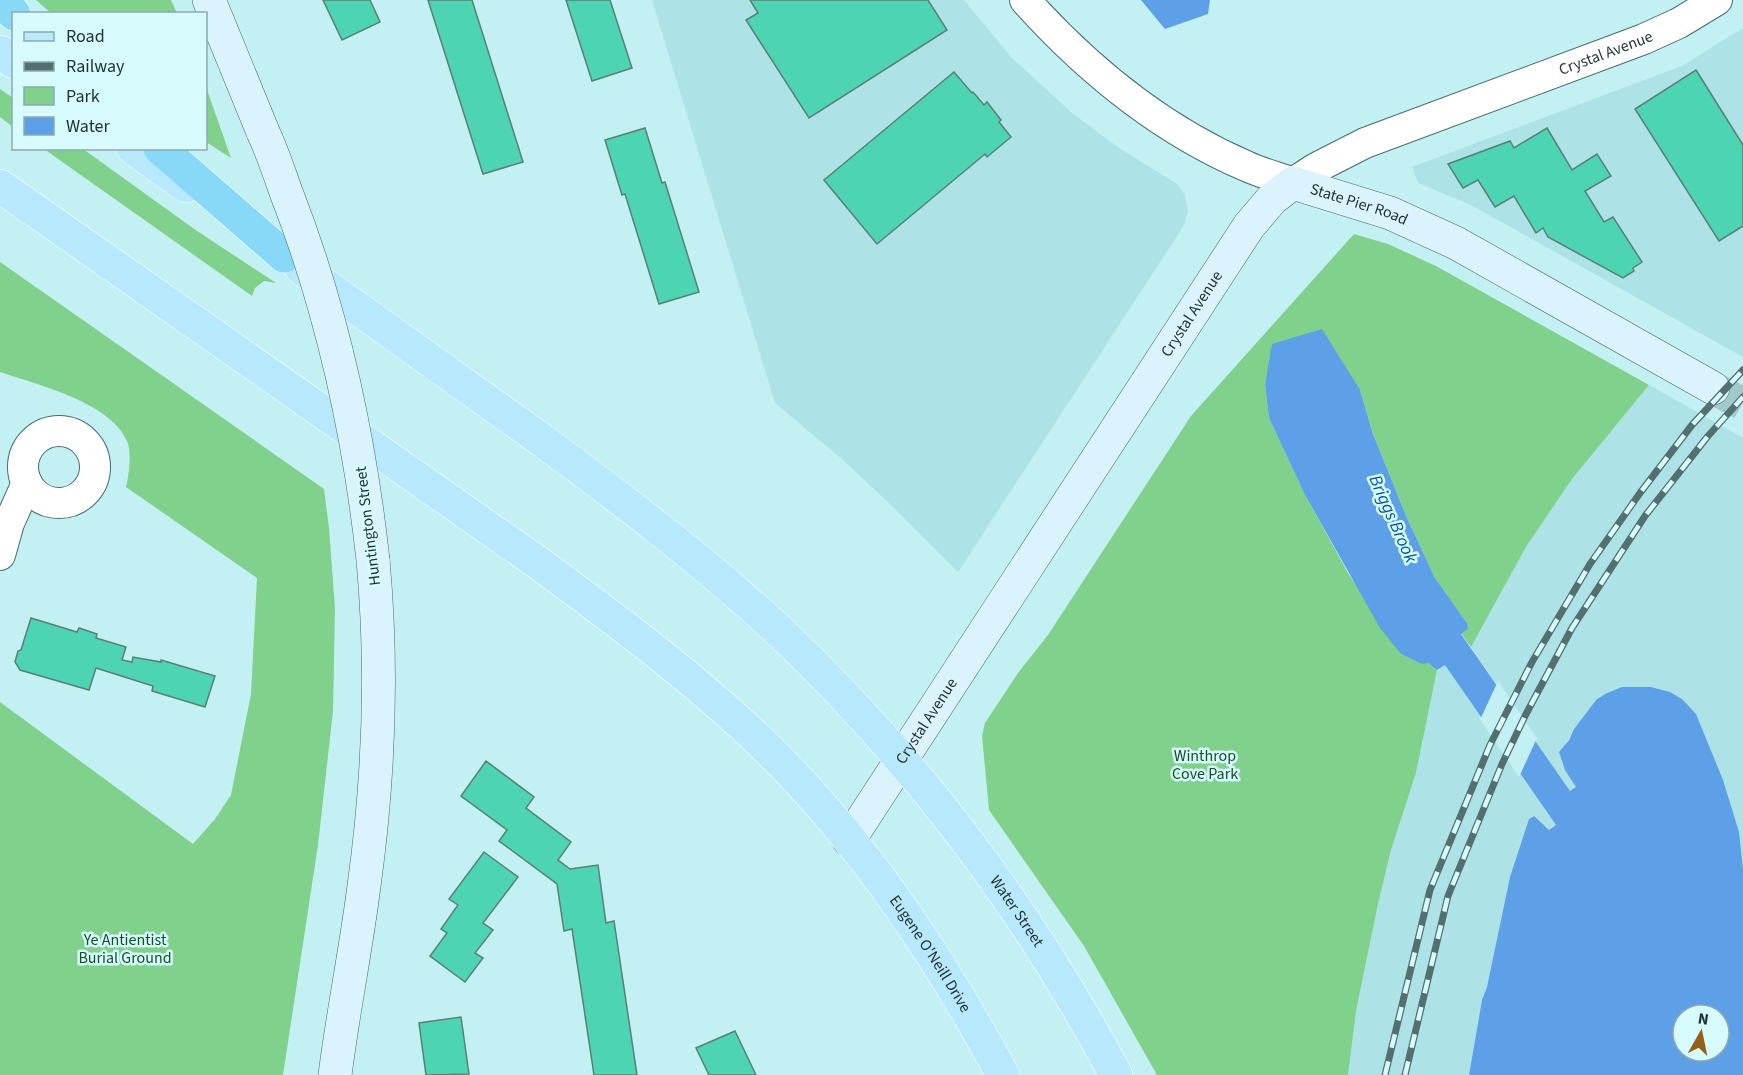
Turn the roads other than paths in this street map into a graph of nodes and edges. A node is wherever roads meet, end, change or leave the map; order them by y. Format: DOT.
graph roads {
  1 [pos="0,0"];
  2 [pos="209,0"];
  3 [pos="1025,0"];
  4 [pos="1717,0"];
  5 [pos="12,12"];
  6 [pos="136,150"];
  7 [pos="162,150"];
  8 [pos="1293,183"];
  9 [pos="0,186"];
  10 [pos="284,256"];
  11 [pos="1713,388"];
  12 [pos="27,483"];
  13 [pos="0,555"];
  14 [pos="901,759"];
  15 [pos="849,840"];
  16 [pos="335,1075"];
  17 [pos="1003,1075"];
  18 [pos="1116,1075"];
  1 -- 5 [label="highway"];
  2 -- 16 [label="main road, Huntington Street, bridge"];
  3 -- 8 [label="street, State Pier Road"];
  4 -- 8 [label="street, Crystal Avenue"];
  6 -- 10 [label="main road, Water Street"];
  7 -- 10 [label="highway"];
  8 -- 11 [label="main road, State Pier Road"];
  8 -- 14 [label="main road, Crystal Avenue"];
  9 -- 15 [label="main road, Eugene O'Neill Drive"];
  10 -- 14 [label="main road, Water Street"];
  12 -- 13 [label="street"];
  14 -- 15 [label="main road, Crystal Avenue"];
  14 -- 18 [label="main road, Water Street"];
  15 -- 17 [label="main road, Eugene O'Neill Drive"];
}
